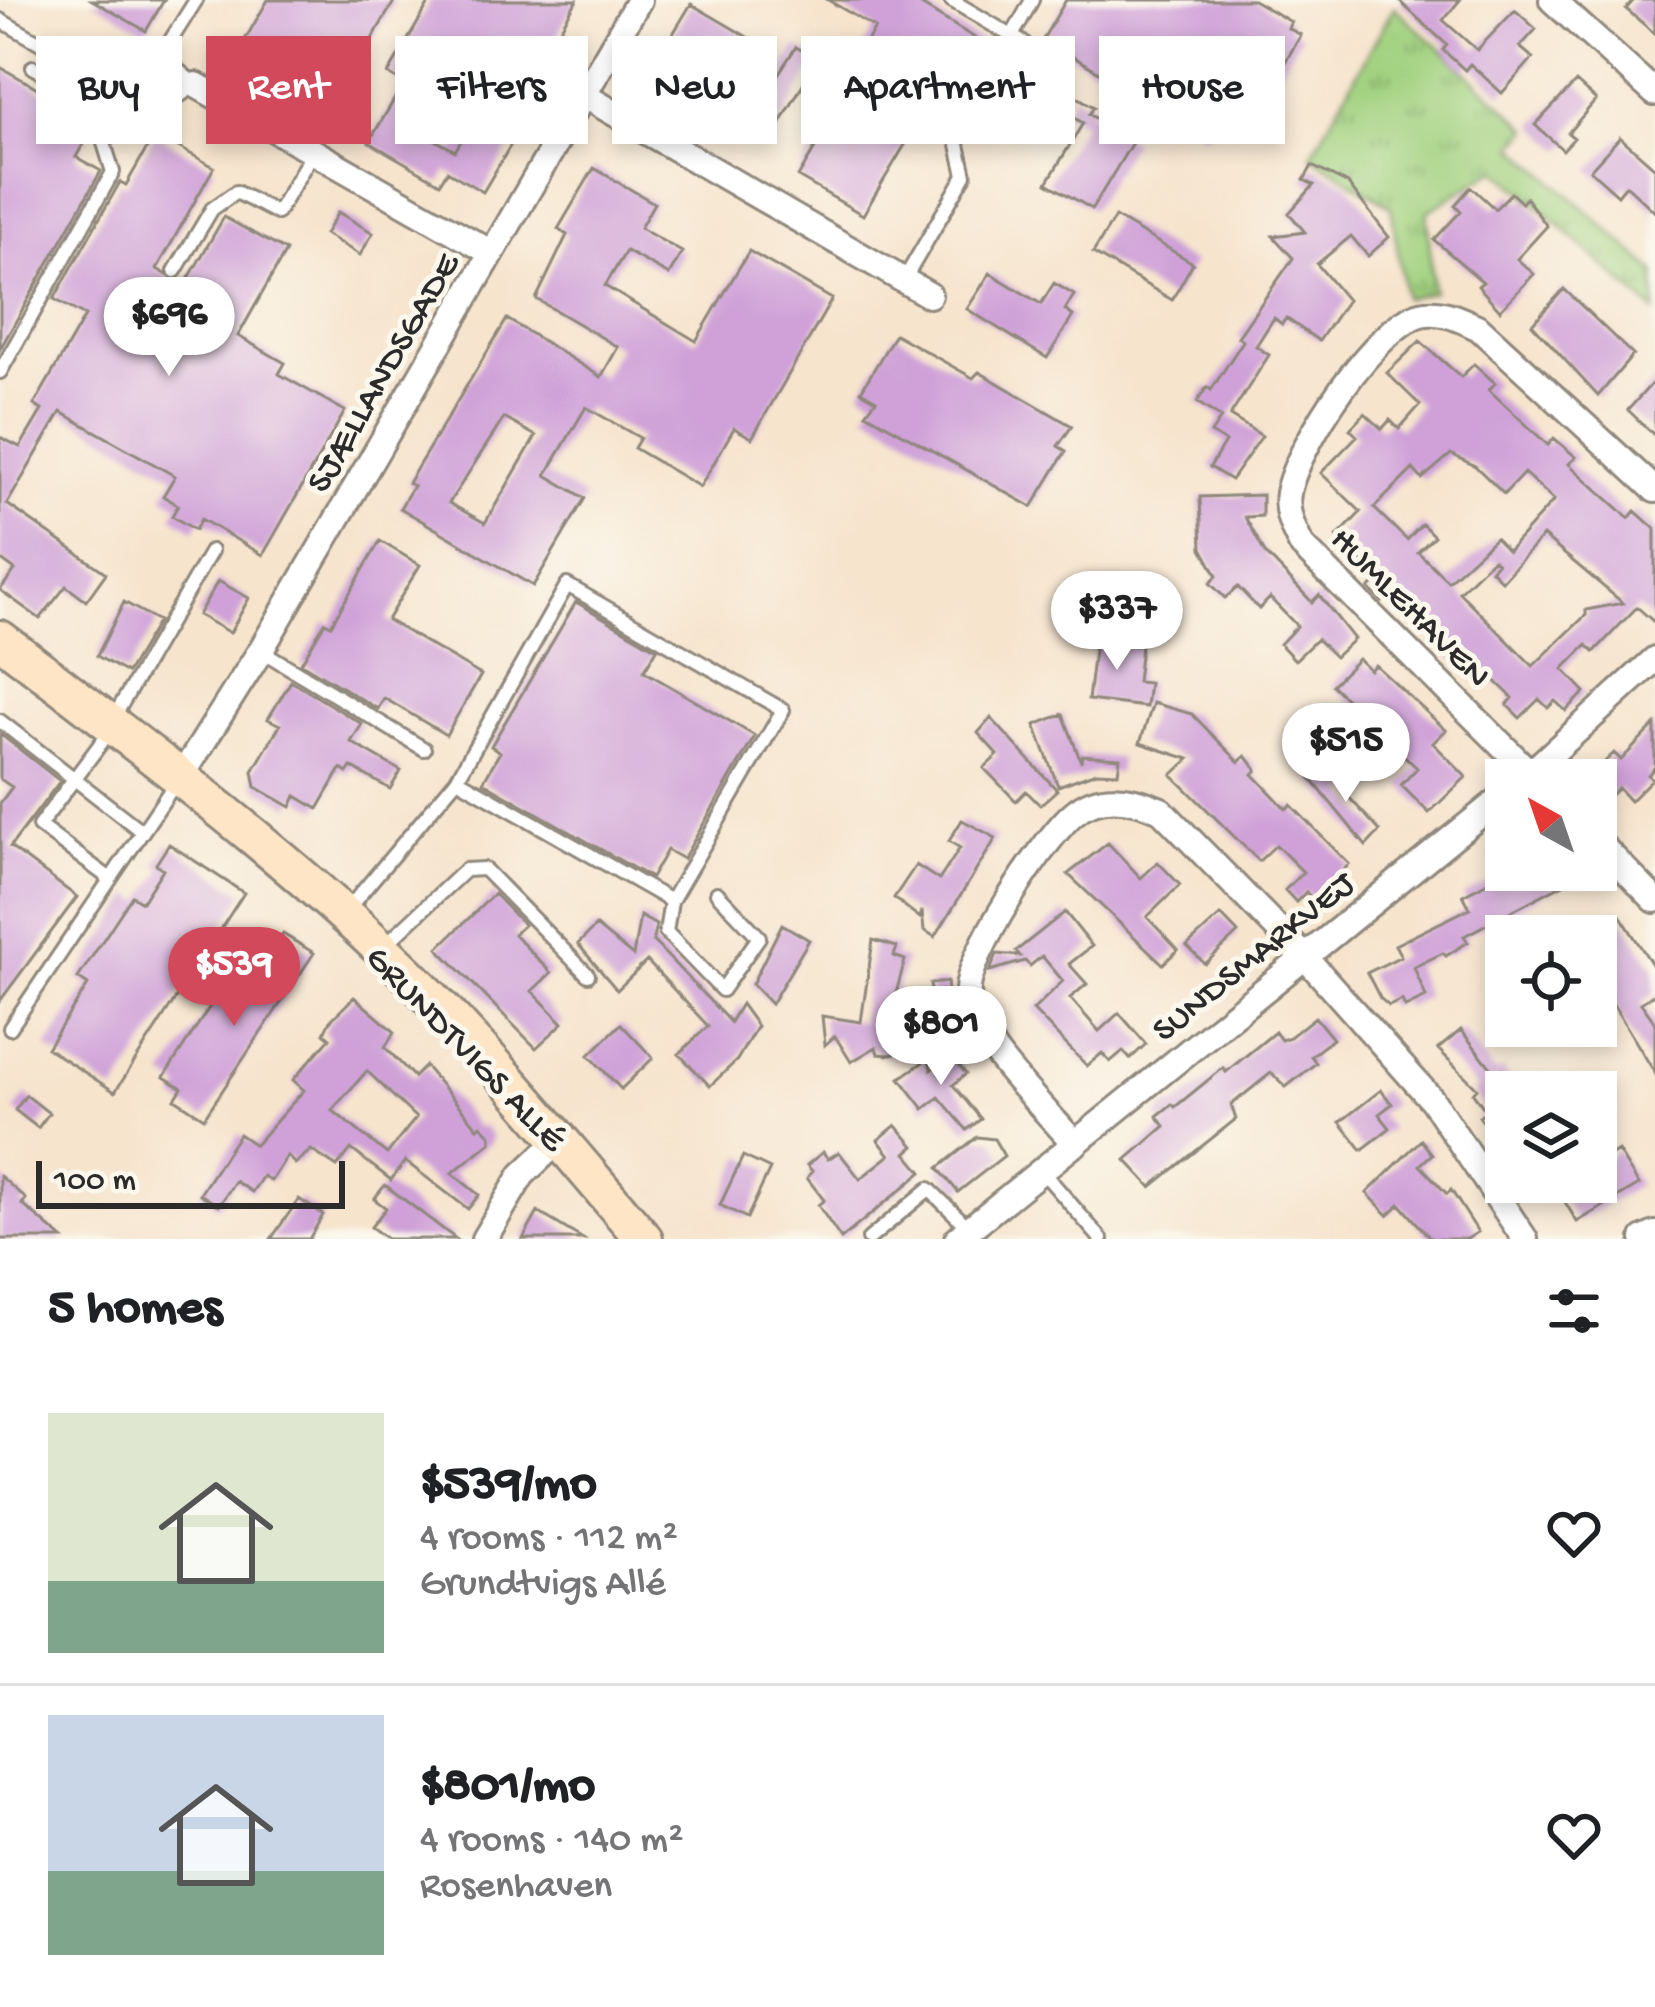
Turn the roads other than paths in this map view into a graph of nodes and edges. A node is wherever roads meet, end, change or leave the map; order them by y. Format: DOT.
graph roads {
  1 [pos="196,0"];
  2 [pos="639,0"];
  3 [pos="951,0"];
  4 [pos="1032,0"];
  5 [pos="1552,0"];
  6 [pos="0,20"];
  7 [pos="1012,36"];
  8 [pos="36,40"];
  9 [pos="33,67"];
  10 [pos="36,69"];
  11 [pos="196,85"];
  12 [pos="588,87"];
  13 [pos="1655,93"];
  14 [pos="182,94"];
  15 [pos="588,98"];
  16 [pos="104,144"];
  17 [pos="554,144"];
  18 [pos="958,144"];
  19 [pos="313,152"];
  20 [pos="490,252"];
  21 [pos="175,272"];
  22 [pos="904,280"];
  23 [pos="928,295"];
  24 [pos="0,372"];
  25 [pos="1655,490"];
  26 [pos="211,551"];
  27 [pos="0,640"];
  28 [pos="260,650"];
  29 [pos="1655,659"];
  30 [pos="0,721"];
  31 [pos="112,725"];
  32 [pos="424,749"];
  33 [pos="1511,759"];
  34 [pos="1550,759"];
  35 [pos="181,777"];
  36 [pos="74,779"];
  37 [pos="457,779"];
  38 [pos="1485,811"];
  39 [pos="140,830"];
  40 [pos="1617,861"];
  41 [pos="109,878"];
  42 [pos="717,893"];
  43 [pos="1655,900"];
  44 [pos="670,901"];
  45 [pos="342,916"];
  46 [pos="379,950"];
  47 [pos="1306,957"];
  48 [pos="588,975"];
  49 [pos="10,1028"];
  50 [pos="559,1140"];
  51 [pos="1075,1144"];
  52 [pos="1042,1171"];
  53 [pos="963,1234"];
  54 [pos="1655,1234"];
  55 [pos="484,1239"];
  56 [pos="644,1239"];
  57 [pos="869,1239"];
  58 [pos="1101,1239"];
  59 [pos="1525,1239"];
  60 [pos="1643,1239"];
  1 -- 11 [label="lane"];
  2 -- 12 [label="street, SJÆLLANDSGADE"];
  3 -- 7 [label="lane"];
  4 -- 7 [label="lane"];
  5 -- 13 [label="street"];
  6 -- 8 [label="lane"];
  9 -- 10 [label="lane"];
  11 -- 14 [label="lane"];
  11 -- 19 [label="street"];
  15 -- 22 [label="street"];
  16 -- 24 [label="lane"];
  17 -- 20 [label="street, SJÆLLANDSGADE"];
  18 -- 22 [label="lane"];
  19 -- 20 [label="street"];
  19 -- 21 [label="lane"];
  20 -- 28 [label="street, SJÆLLANDSGADE"];
  22 -- 23 [label="street"];
  25 -- 33 [label="street, HUMLEHAVEN"];
  26 -- 31 [label="lane"];
  27 -- 31 [label="street, GRUNDTVIGS ALLÉ"];
  28 -- 32 [label="lane"];
  28 -- 35 [label="street, SJÆLLANDSGADE"];
  29 -- 34 [label="street"];
  30 -- 36 [label="lane"];
  31 -- 35 [label="street, GRUNDTVIGS ALLÉ"];
  31 -- 36 [label="lane"];
  35 -- 39 [label="lane"];
  35 -- 45 [label="street, GRUNDTVIGS ALLÉ"];
  36 -- 39 [label="lane"];
  36 -- 41 [label="lane"];
  37 -- 44 [label="lane"];
  37 -- 44 [label="lane"];
  37 -- 45 [label="lane"];
  38 -- 47 [label="street, SUNDSMARKVEJ"];
  39 -- 41 [label="lane"];
  40 -- 43 [label="street"];
  41 -- 49 [label="lane"];
  42 -- 44 [label="lane"];
  45 -- 46 [label="street, GRUNDTVIGS ALLÉ"];
  46 -- 48 [label="lane"];
  46 -- 50 [label="street, GRUNDTVIGS ALLÉ"];
  47 -- 51 [label="street, SUNDSMARKVEJ"];
  47 -- 51 [label="street"];
  47 -- 59 [label="street"];
  50 -- 55 [label="street"];
  50 -- 56 [label="street, GRUNDTVIGS ALLÉ"];
  51 -- 52 [label="street, SUNDSMARKVEJ"];
  52 -- 53 [label="street, SUNDSMARKVEJ"];
  52 -- 58 [label="lane"];
  53 -- 57 [label="lane"];
  54 -- 60 [label="street"];
}
